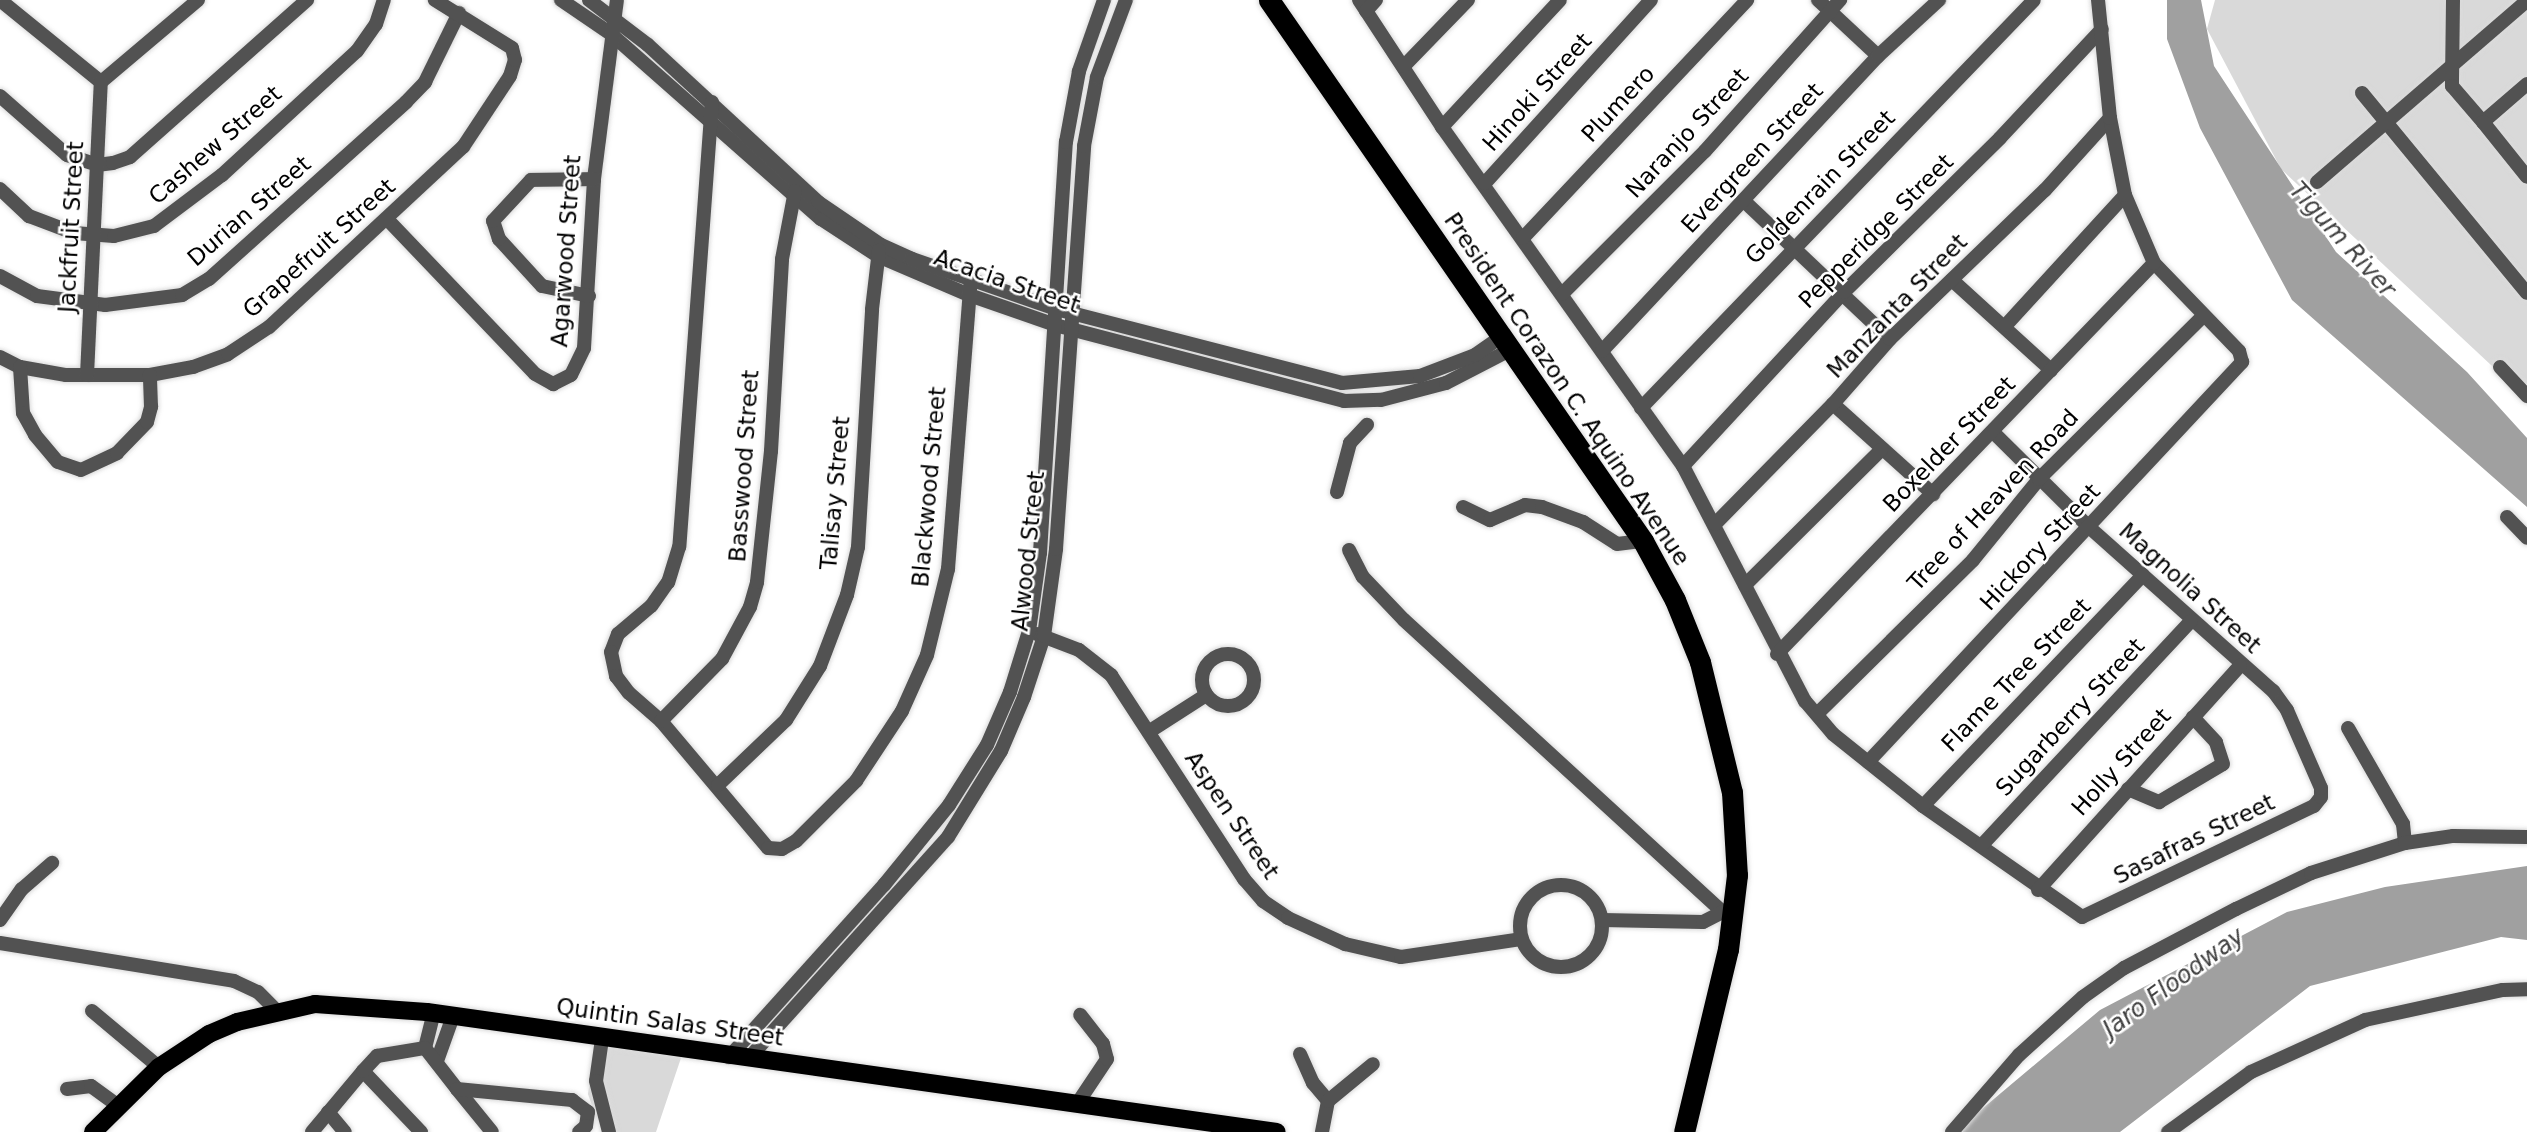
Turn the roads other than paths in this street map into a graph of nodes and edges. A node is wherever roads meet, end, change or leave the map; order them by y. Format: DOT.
graph roads {
  1 [pos="1,0"];
  2 [pos="198,0"];
  3 [pos="307,0"];
  4 [pos="384,0"];
  5 [pos="435,0"];
  6 [pos="561,0"];
  7 [pos="589,0"];
  8 [pos="617,0"];
  9 [pos="1104,0"];
  10 [pos="1126,0"];
  11 [pos="1269,0"];
  12 [pos="1468,0"];
  13 [pos="1560,0"];
  14 [pos="1651,0"];
  15 [pos="1747,0"];
  16 [pos="1818,0"];
  17 [pos="1840,0"];
  18 [pos="1939,0"];
  19 [pos="2034,0"];
  20 [pos="2098,0"];
  21 [pos="2453,0"];
  22 [pos="2527,1"];
  23 [pos="1367,4"];
  24 [pos="1830,11"];
  25 [pos="459,13"];
  26 [pos="614,16"];
  27 [pos="2102,29"];
  28 [pos="611,34"];
  29 [pos="1878,56"];
  30 [pos="1404,66"];
  31 [pos="2450,67"];
  32 [pos="101,82"];
  33 [pos="2527,84"];
  34 [pos="2362,93"];
  35 [pos="0,96"];
  36 [pos="712,102"];
  37 [pos="2110,118"];
  38 [pos="710,121"];
  39 [pos="2387,121"];
  40 [pos="2483,122"];
  41 [pos="1442,127"];
  42 [pos="97,165"];
  43 [pos="2525,171"];
  44 [pos="594,179"];
  45 [pos="2317,181"];
  46 [pos="799,183"];
  47 [pos="1485,183"];
  48 [pos="0,189"];
  49 [pos="2125,195"];
  50 [pos="792,198"];
  51 [pos="1745,202"];
  52 [pos="387,219"];
  53 [pos="93,236"];
  54 [pos="1522,238"];
  55 [pos="1793,248"];
  56 [pos="879,251"];
  57 [pos="2154,263"];
  58 [pos="0,276"];
  59 [pos="971,279"];
  60 [pos="1952,280"];
  61 [pos="1844,292"];
  62 [pos="2527,293"];
  63 [pos="1562,294"];
  64 [pos="968,295"];
  65 [pos="589,296"];
  66 [pos="90,305"];
  67 [pos="1056,309"];
  68 [pos="2203,316"];
  69 [pos="1065,322"];
  70 [pos="2006,325"];
  71 [pos="1890,339"];
  72 [pos="1508,342"];
  73 [pos="1602,351"];
  74 [pos="0,357"];
  75 [pos="20,367"];
  76 [pos="2500,367"];
  77 [pos="2051,370"];
  78 [pos="87,375"];
  79 [pos="150,375"];
  80 [pos="2527,396"];
  81 [pos="1833,404"];
  82 [pos="1641,408"];
  83 [pos="1367,425"];
  84 [pos="1994,433"];
  85 [pos="1881,450"];
  86 [pos="1683,466"];
  87 [pos="2039,479"];
  88 [pos="1337,492"];
  89 [pos="1933,494"];
  90 [pos="1463,507"];
  91 [pos="2507,517"];
  92 [pos="1715,524"];
  93 [pos="2090,528"];
  94 [pos="2527,538"];
  95 [pos="1643,541"];
  96 [pos="1349,550"];
  97 [pos="2143,575"];
  98 [pos="1745,585"];
  99 [pos="2190,621"];
  100 [pos="1036,634"];
  101 [pos="1777,654"];
  102 [pos="2240,667"];
  103 [pos="1206,695"];
  104 [pos="1816,714"];
  105 [pos="2193,717"];
  106 [pos="662,721"];
  107 [pos="2348,728"];
  108 [pos="1150,731"];
  109 [pos="1868,762"];
  110 [pos="718,785"];
  111 [pos="2128,789"];
  112 [pos="2321,797"];
  113 [pos="1923,806"];
  114 [pos="2527,837"];
  115 [pos="2405,844"];
  116 [pos="1982,845"];
  117 [pos="52,863"];
  118 [pos="2038,890"];
  119 [pos="1729,913"];
  120 [pos="0,920"];
  121 [pos="1602,920"];
  122 [pos="1521,939"];
  123 [pos="0,943"];
  124 [pos="800,974"];
  125 [pos="816,988"];
  126 [pos="2527,989"];
  127 [pos="92,1011"];
  128 [pos="277,1011"];
  129 [pos="444,1015"];
  130 [pos="1080,1015"];
  131 [pos="603,1039"];
  132 [pos="425,1048"];
  133 [pos="1300,1054"];
  134 [pos="729,1057"];
  135 [pos="749,1058"];
  136 [pos="437,1061"];
  137 [pos="1373,1064"];
  138 [pos="159,1067"];
  139 [pos="363,1071"];
  140 [pos="67,1089"];
  141 [pos="457,1089"];
  142 [pos="1328,1101"];
  143 [pos="1077,1104"];
  144 [pos="119,1106"];
  145 [pos="328,1112"];
  146 [pos="1245,1130"];
  147 [pos="93,1132"];
  148 [pos="312,1132"];
  149 [pos="345,1132"];
  150 [pos="421,1132"];
  151 [pos="492,1132"];
  152 [pos="579,1132"];
  153 [pos="609,1132"];
  154 [pos="1277,1132"];
  155 [pos="1322,1132"];
  156 [pos="1684,1132"];
  157 [pos="1952,1132"];
  158 [pos="2168,1132"];
  1 -- 32 [label="street"];
  2 -- 32 [label="street"];
  3 -- 42 [label="street"];
  4 -- 53 [label="street, Cashew Street"];
  5 -- 25 [label="street"];
  6 -- 28 [label="street, Acacia Street"];
  7 -- 26 [label="street, Acacia Street"];
  8 -- 26 [label="street, Agarwood Street"];
  9 -- 67 [label="street, Alwood Street"];
  10 -- 69 [label="street, Alwood Street"];
  11 -- 72 [label="highway, President Corazon C. Aquino Avenue"];
  12 -- 30 [label="street"];
  13 -- 41 [label="street"];
  14 -- 47 [label="street, Hinoki Street"];
  15 -- 54 [label="street, Plumero"];
  16 -- 24 [label="street"];
  17 -- 24 [label="street, Naranjo Street"];
  18 -- 29 [label="street, Evergreen Street"];
  19 -- 55 [label="street, Goldenrain Street"];
  20 -- 27 [label="street"];
  21 -- 31 [label="street"];
  22 -- 31 [label="street"];
  23 -- 30 [label="street"];
  24 -- 29 [label="street"];
  24 -- 63 [label="street, Naranjo Street"];
  25 -- 52 [label="street, Grapefruit Street"];
  25 -- 66 [label="street, Durian Street"];
  26 -- 28 [label="street, Agarwood Street"];
  26 -- 36 [label="street, Acacia Street"];
  27 -- 37 [label="street"];
  27 -- 61 [label="street, Pepperidge Street"];
  28 -- 38 [label="street, Acacia Street"];
  28 -- 44 [label="street, Agarwood Street"];
  29 -- 51 [label="street, Evergreen Street"];
  30 -- 41 [label="street"];
  31 -- 39 [label="street"];
  31 -- 40 [label="street"];
  32 -- 42 [label="street, Jackfruit Street"];
  33 -- 40 [label="street"];
  34 -- 39 [label="street"];
  35 -- 42 [label="street"];
  36 -- 38 [label="street"];
  36 -- 46 [label="street, Acacia Street"];
  37 -- 49 [label="street"];
  37 -- 60 [label="street, Manzanta Street"];
  38 -- 50 [label="street, Acacia Street"];
  38 -- 106 [label="street"];
  39 -- 45 [label="street"];
  39 -- 62 [label="street"];
  40 -- 43 [label="street"];
  41 -- 47 [label="street"];
  42 -- 53 [label="street, Jackfruit Street"];
  44 -- 65 [label="street, Agarwood Street"];
  44 -- 65 [label="street"];
  46 -- 50 [label="street, Basswood Street"];
  46 -- 56 [label="street, Acacia Street"];
  47 -- 54 [label="street"];
  48 -- 53 [label="street, Cashew Street"];
  49 -- 57 [label="street"];
  49 -- 70 [label="street"];
  50 -- 56 [label="street, Acacia Street"];
  50 -- 106 [label="street, Basswood Street"];
  51 -- 55 [label="street"];
  51 -- 73 [label="street, Evergreen Street"];
  52 -- 65 [label="street, Agarwood Street"];
  52 -- 79 [label="street, Grapefruit Street"];
  53 -- 66 [label="street, Jackfruit Street"];
  54 -- 63 [label="street"];
  55 -- 61 [label="street"];
  55 -- 82 [label="street, Goldenrain Street"];
  56 -- 59 [label="street, Acacia Street"];
  56 -- 64 [label="street, Acacia Street"];
  56 -- 110 [label="street, Talisay Street"];
  57 -- 68 [label="street"];
  57 -- 77 [label="street, Boxelder Street"];
  58 -- 66 [label="street, Durian Street"];
  59 -- 64 [label="street, Blackwood Street"];
  59 -- 67 [label="street, Acacia Street"];
  60 -- 70 [label="street"];
  60 -- 71 [label="street, Manzanta Street"];
  61 -- 71 [label="street"];
  61 -- 86 [label="street, Pepperidge Street"];
  63 -- 73 [label="street"];
  64 -- 69 [label="street, Acacia Street"];
  64 -- 110 [label="street, Blackwood Street"];
  66 -- 78 [label="street, Jackfruit Street"];
  67 -- 69 [label="street, Alwood Street"];
  68 -- 87 [label="street, Tree of Heaven Road"];
  68 -- 93 [label="street, Hickory Street"];
  69 -- 72 [label="street, Acacia Street"];
  69 -- 100 [label="street, Alwood Street"];
  70 -- 77 [label="street"];
  71 -- 81 [label="street, Manzanta Street"];
  72 -- 95 [label="highway, President Corazon C. Aquino Avenue"];
  73 -- 82 [label="street"];
  74 -- 75 [label="street, Grapefruit Street"];
  75 -- 78 [label="street, Grapefruit Street"];
  75 -- 79 [label="street"];
  76 -- 80 [label="street"];
  77 -- 84 [label="street, Boxelder Street"];
  78 -- 79 [label="street, Grapefruit Street"];
  81 -- 85 [label="street"];
  81 -- 92 [label="street, Manzanta Street"];
  82 -- 86 [label="street"];
  83 -- 88 [label="street"];
  84 -- 87 [label="street, Magnolia Street"];
  84 -- 89 [label="street, Boxelder Street"];
  85 -- 89 [label="street"];
  85 -- 98 [label="street"];
  86 -- 92 [label="street"];
  87 -- 93 [label="street, Magnolia Street"];
  87 -- 104 [label="street, Tree of Heaven Road"];
  89 -- 101 [label="street, Boxelder Street"];
  90 -- 95 [label="street"];
  91 -- 94 [label="street"];
  92 -- 98 [label="street"];
  93 -- 97 [label="street, Magnolia Street"];
  93 -- 109 [label="street, Hickory Street"];
  95 -- 119 [label="highway, President Corazon C. Aquino Avenue"];
  96 -- 119 [label="street"];
  97 -- 99 [label="street, Magnolia Street"];
  97 -- 113 [label="street, Flame Tree Street"];
  98 -- 101 [label="street"];
  99 -- 102 [label="street, Magnolia Street"];
  99 -- 116 [label="street, Sugarberry Street"];
  100 -- 108 [label="street, Aspen Street"];
  100 -- 124 [label="street, Alwood Street"];
  100 -- 125 [label="street, Alwood Street"];
  101 -- 104 [label="street"];
  102 -- 105 [label="street, Holly Street"];
  102 -- 112 [label="street, Magnolia Street"];
  103 -- 108 [label="street"];
  104 -- 109 [label="street"];
  105 -- 111 [label="street, Holly Street"];
  105 -- 111 [label="street"];
  106 -- 110 [label="street"];
  107 -- 115 [label="street"];
  108 -- 122 [label="street, Aspen Street"];
  109 -- 113 [label="street"];
  111 -- 118 [label="street, Holly Street"];
  112 -- 118 [label="street, Sasafras Street"];
  113 -- 116 [label="street"];
  114 -- 115 [label="street"];
  115 -- 157 [label="street"];
  116 -- 118 [label="street"];
  117 -- 120 [label="street"];
  119 -- 121 [label="street"];
  119 -- 156 [label="highway, President Corazon C. Aquino Avenue"];
  121 -- 122 [label="street"];
  121 -- 122 [label="street"];
  123 -- 128 [label="street"];
  124 -- 125 [label="street"];
  124 -- 134 [label="street, Alwood Street"];
  125 -- 135 [label="street, Alwood Street"];
  126 -- 158 [label="street"];
  127 -- 138 [label="street"];
  128 -- 129 [label="main road, Quintin Salas Street"];
  128 -- 138 [label="main road, Quintin Salas Street"];
  129 -- 131 [label="main road, Quintin Salas Street"];
  129 -- 132 [label="street"];
  129 -- 136 [label="street"];
  130 -- 143 [label="street"];
  131 -- 134 [label="main road, Quintin Salas Street"];
  131 -- 153 [label="street"];
  132 -- 136 [label="street"];
  132 -- 139 [label="street"];
  133 -- 142 [label="street"];
  134 -- 135 [label="main road, Quintin Salas Street"];
  135 -- 143 [label="main road, Quintin Salas Street"];
  136 -- 141 [label="street"];
  137 -- 142 [label="street"];
  138 -- 144 [label="main road, Quintin Salas Street"];
  139 -- 145 [label="street"];
  139 -- 150 [label="street"];
  140 -- 144 [label="street"];
  141 -- 151 [label="street"];
  141 -- 152 [label="street"];
  142 -- 155 [label="street"];
  143 -- 146 [label="main road, Quintin Salas Street"];
  144 -- 147 [label="main road, Quintin Salas Street"];
  145 -- 148 [label="street"];
  145 -- 149 [label="street"];
  146 -- 154 [label="main road, Quintin Salas Street"];
}
